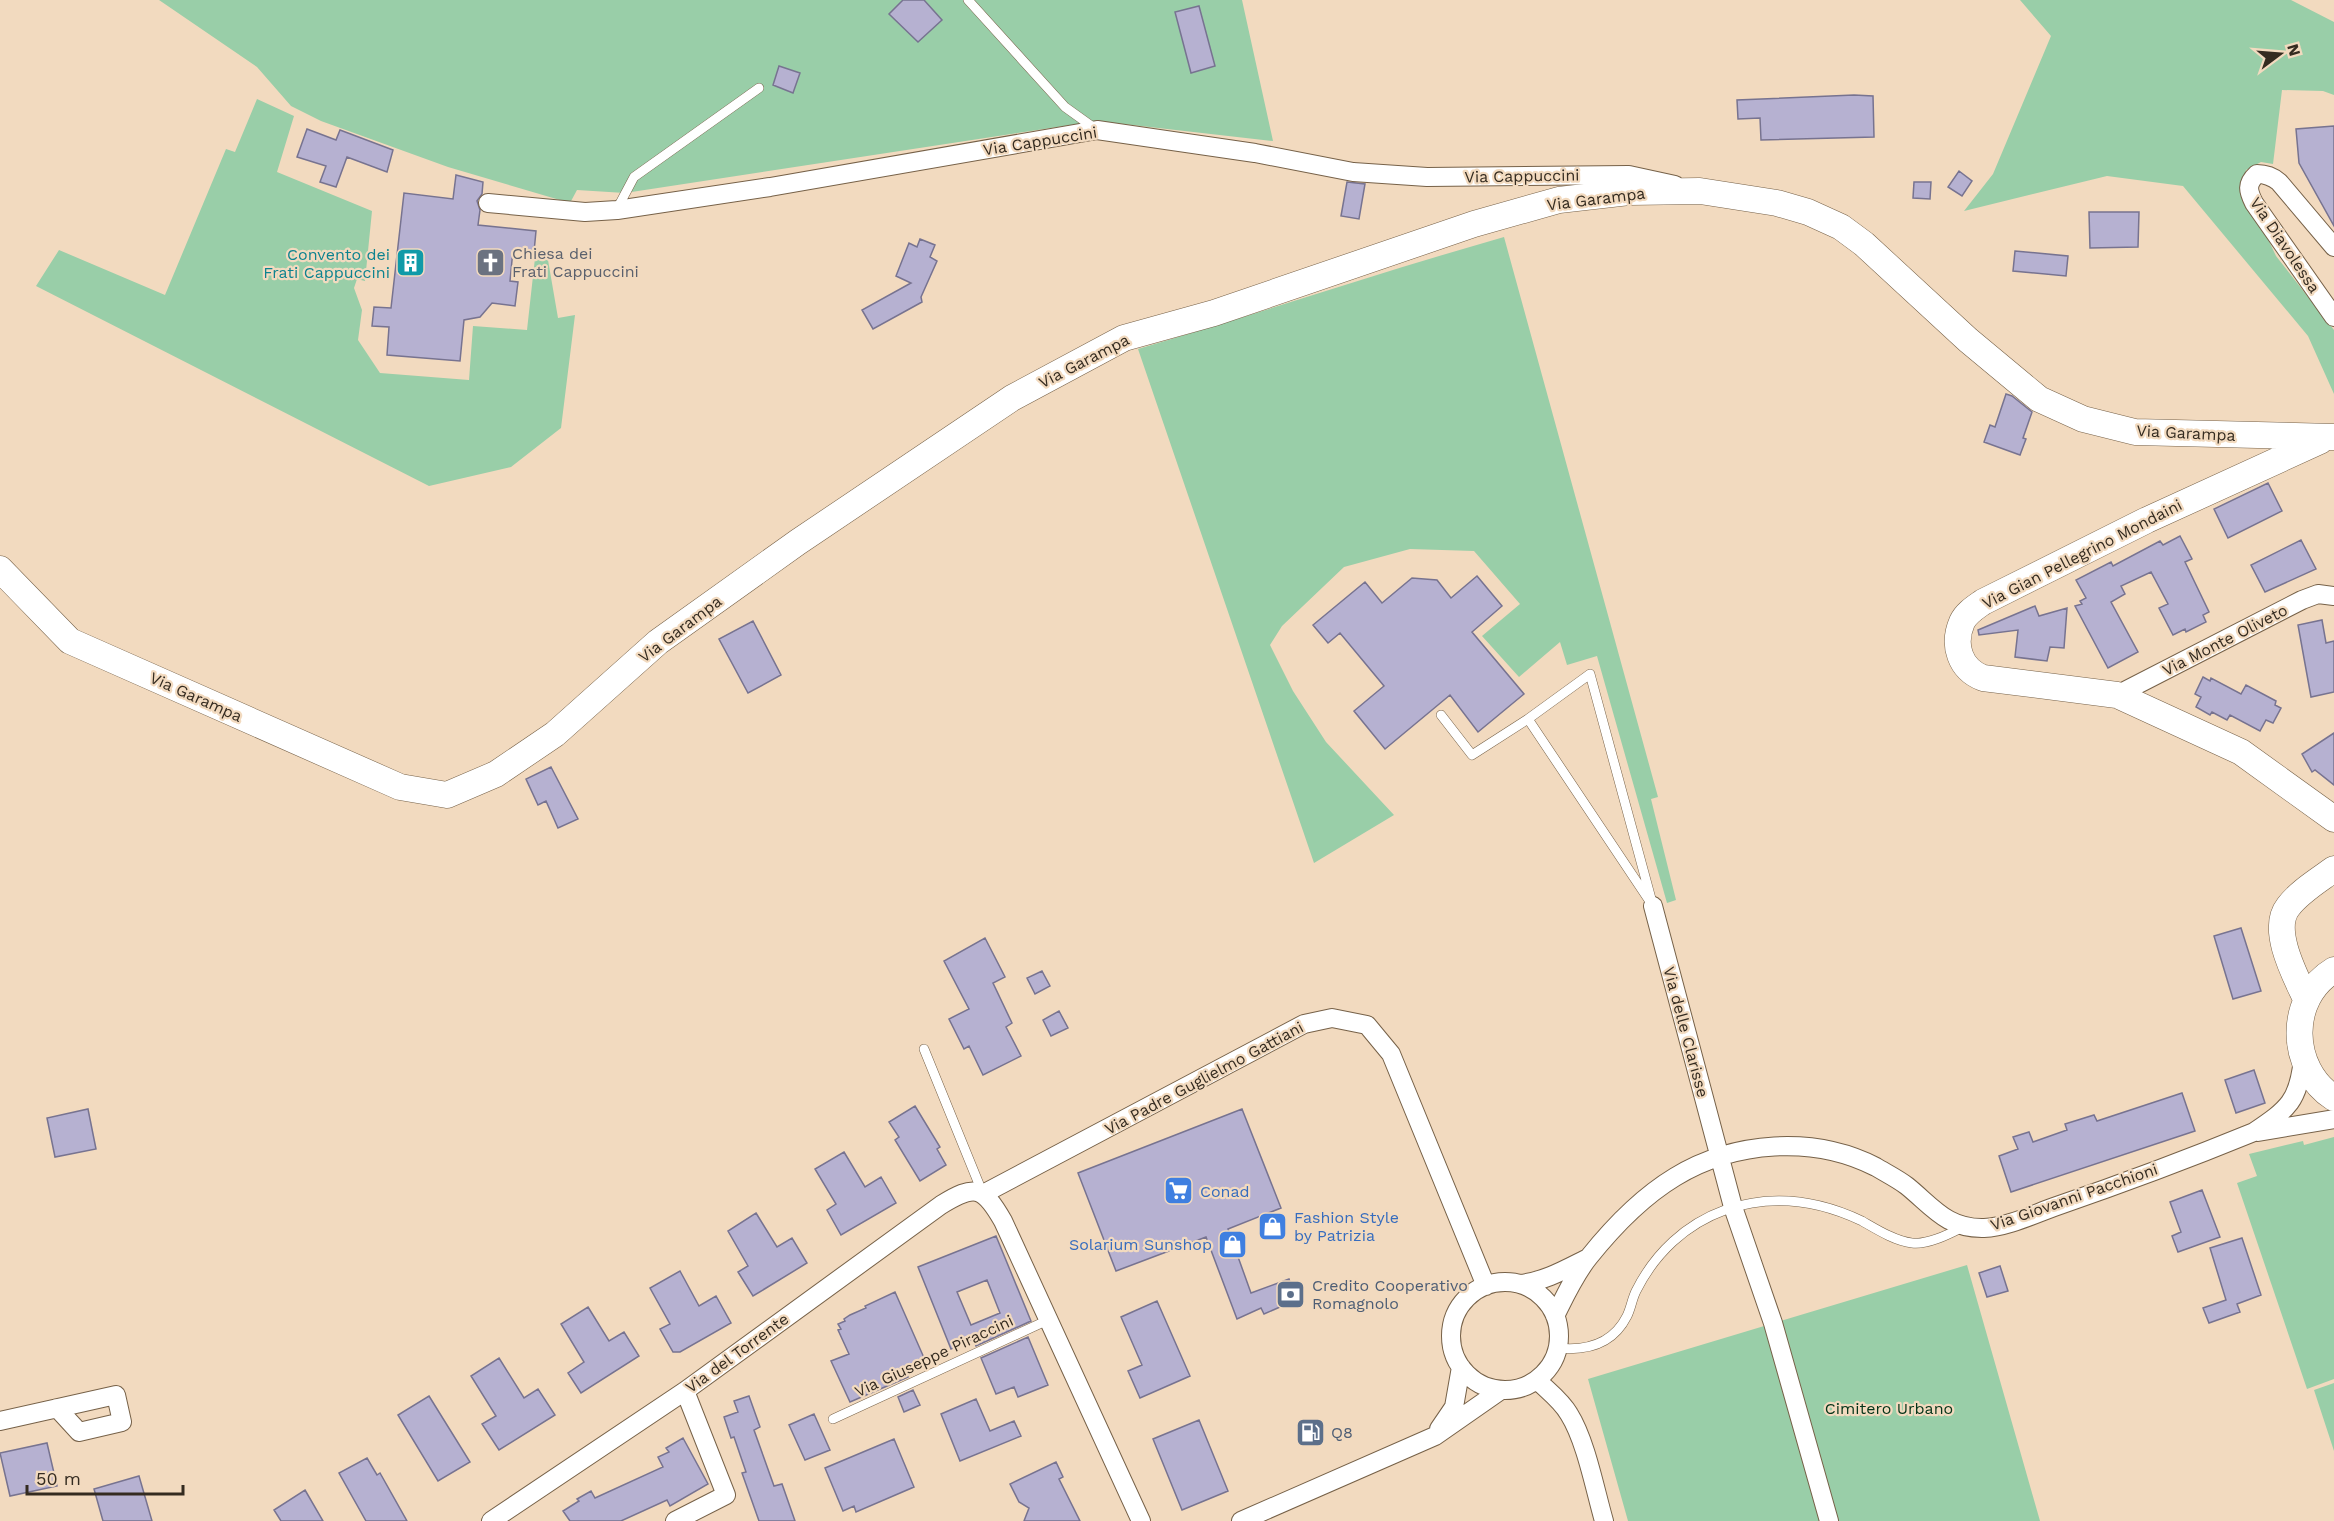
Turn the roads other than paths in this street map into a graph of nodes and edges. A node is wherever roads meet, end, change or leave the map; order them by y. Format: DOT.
graph roads {
  1 [pos="968,0"];
  2 [pos="759,88"];
  3 [pos="1097,130"];
  4 [pos="1701,191"];
  5 [pos="488,203"];
  6 [pos="617,214"];
  7 [pos="2334,247"];
  8 [pos="2334,317"];
  9 [pos="2330,438"];
  10 [pos="0,569"];
  11 [pos="2334,596"];
  12 [pos="2117,695"];
  13 [pos="1441,715"];
  14 [pos="1528,718"];
  15 [pos="2334,819"];
  16 [pos="2334,869"];
  17 [pos="1653,906"];
  18 [pos="2334,970"];
  19 [pos="2306,999"];
  20 [pos="924,1049"];
  21 [pos="2303,1058"];
  22 [pos="2334,1098"];
  23 [pos="2334,1119"];
  24 [pos="2254,1132"];
  25 [pos="1721,1156"];
  26 [pos="983,1194"];
  27 [pos="1733,1207"];
  28 [pos="1964,1227"];
  29 [pos="1588,1258"];
  30 [pos="1520,1284"];
  31 [pos="1486,1286"];
  32 [pos="1556,1316"];
  33 [pos="1048,1320"];
  34 [pos="1558,1348"];
  35 [pos="1461,1367"];
  36 [pos="1536,1380"];
  37 [pos="1501,1390"];
  38 [pos="685,1391"];
  39 [pos="57,1408"];
  40 [pos="833,1419"];
  41 [pos="0,1421"];
  42 [pos="1435,1436"];
  43 [pos="491,1521"];
  44 [pos="675,1521"];
  45 [pos="1141,1521"];
  46 [pos="1241,1521"];
  47 [pos="1604,1521"];
  48 [pos="1829,1521"];
  1 -- 3 [label="lane"];
  2 -- 6 [label="lane"];
  3 -- 4 [label="street, Via Cappuccini"];
  3 -- 6 [label="street, Via Cappuccini"];
  4 -- 9 [label="street, Via Garampa"];
  4 -- 10 [label="street, Via Garampa"];
  5 -- 6 [label="street, Via Cappuccini"];
  7 -- 8 [label="street, Via Diavolessa"];
  9 -- 12 [label="street, Via Gian Pellegrino Mondaini"];
  11 -- 12 [label="street, Via Monte Oliveto"];
  12 -- 15 [label="street, Via Gian Pellegrino Mondaini"];
  13 -- 14 [label="lane"];
  14 -- 17 [label="lane"];
  14 -- 17 [label="lane"];
  16 -- 19 [label="street"];
  17 -- 25 [label="street, Via delle Clarisse"];
  18 -- 19 [label="street"];
  19 -- 21 [label="street"];
  20 -- 26 [label="lane"];
  21 -- 22 [label="street"];
  21 -- 24 [label="street, Via Giovanni Pacchioni"];
  23 -- 24 [label="street, Via Giovanni Pacchioni"];
  24 -- 28 [label="street, Via Giovanni Pacchioni"];
  25 -- 27 [label="street, Via delle Clarisse"];
  25 -- 28 [label="street, Via Giovanni Pacchioni"];
  25 -- 29 [label="street, Via Giovanni Pacchioni"];
  26 -- 31 [label="street, Via Padre Guglielmo Gattiani"];
  26 -- 33 [label="street"];
  26 -- 38 [label="street, Via del Torrente"];
  27 -- 28 [label="lane"];
  27 -- 34 [label="lane"];
  27 -- 48 [label="street, Via delle Clarisse"];
  29 -- 30 [label="street"];
  29 -- 32 [label="street"];
  30 -- 31 [label="street"];
  30 -- 32 [label="street"];
  31 -- 35 [label="street"];
  32 -- 34 [label="street"];
  33 -- 40 [label="lane, Via Giuseppe Piraccini"];
  33 -- 45 [label="street"];
  34 -- 36 [label="street"];
  35 -- 37 [label="street"];
  35 -- 42 [label="street"];
  36 -- 37 [label="street"];
  36 -- 47 [label="street"];
  37 -- 42 [label="street"];
  38 -- 43 [label="street, Via del Torrente"];
  38 -- 44 [label="street"];
  39 -- 41 [label="street"];
  42 -- 46 [label="street"];
}
